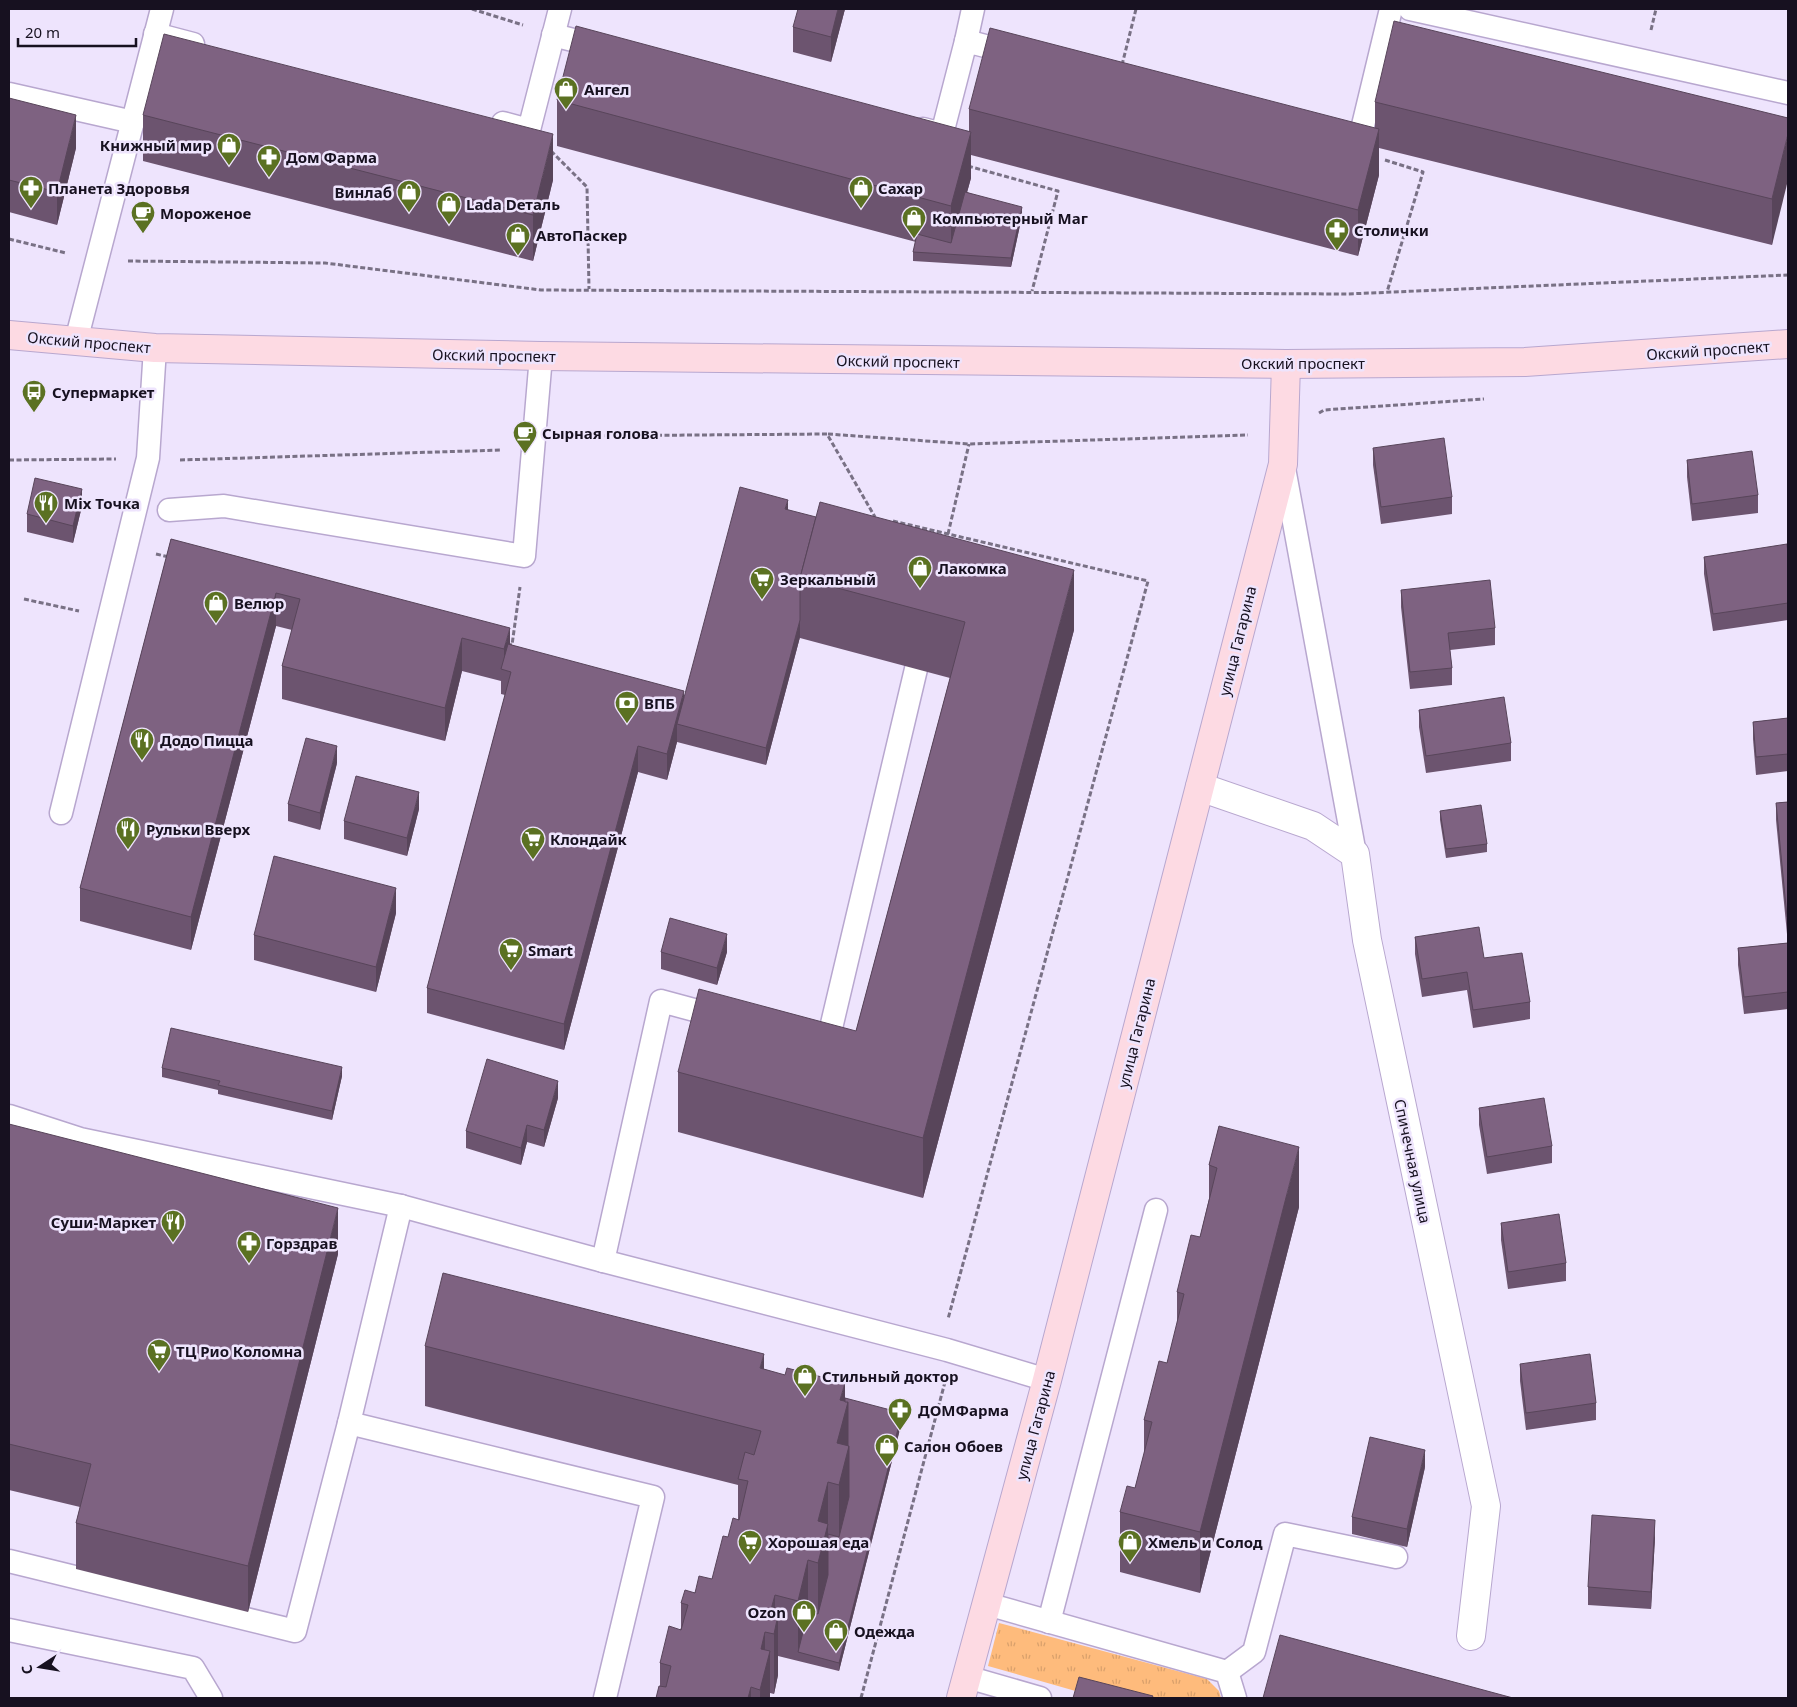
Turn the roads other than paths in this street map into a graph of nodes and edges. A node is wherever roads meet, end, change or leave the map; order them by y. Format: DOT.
graph roads {
  1 [pos="162,9"];
  2 [pos="560,9"];
  3 [pos="973,9"];
  4 [pos="1391,9"];
  5 [pos="1410,9"];
  6 [pos="155,34"];
  7 [pos="553,35"];
  8 [pos="966,41"];
  9 [pos="215,50"];
  10 [pos="620,52"];
  11 [pos="1032,58"];
  12 [pos="1788,93"];
  13 [pos="9,94"];
  14 [pos="485,119"];
  15 [pos="133,122"];
  16 [pos="904,124"];
  17 [pos="1330,134"];
  18 [pos="9,335"];
  19 [pos="76,341"];
  20 [pos="1788,344"];
  21 [pos="155,348"];
  22 [pos="541,356"];
  23 [pos="1286,364"];
  24 [pos="1283,464"];
  25 [pos="169,510"];
  26 [pos="916,669"];
  27 [pos="1200,787"];
  28 [pos="61,813"];
  29 [pos="1354,854"];
  30 [pos="744,1023"];
  31 [pos="799,1038"];
  32 [pos="9,1116"];
  33 [pos="402,1206"];
  34 [pos="1156,1210"];
  35 [pos="602,1261"];
  36 [pos="1047,1380"];
  37 [pos="349,1423"];
  38 [pos="1396,1557"];
  39 [pos="9,1561"];
  40 [pos="987,1604"];
  41 [pos="1049,1622"];
  42 [pos="9,1630"];
  43 [pos="1470,1636"];
  44 [pos="1227,1672"];
  45 [pos="964,1688"];
  46 [pos="1033,1697"];
  47 [pos="211,1698"];
  48 [pos="605,1698"];
  49 [pos="1235,1698"];
  1 -- 6 [label="lane"];
  2 -- 7 [label="lane"];
  3 -- 8 [label="lane"];
  4 -- 17 [label="lane"];
  5 -- 12 [label="lane"];
  6 -- 9 [label="lane"];
  6 -- 15 [label="lane"];
  7 -- 10 [label="lane"];
  7 -- 14 [label="lane"];
  8 -- 11 [label="lane"];
  8 -- 16 [label="lane"];
  13 -- 15 [label="lane"];
  15 -- 19 [label="lane"];
  18 -- 19 [label="main road, Окский проспект"];
  19 -- 21 [label="main road, Окский проспект"];
  20 -- 23 [label="main road, Окский проспект"];
  21 -- 22 [label="main road, Окский проспект"];
  21 -- 28 [label="lane"];
  22 -- 23 [label="main road, Окский проспект"];
  22 -- 25 [label="lane"];
  23 -- 24 [label="main road, улица Гагарина"];
  24 -- 27 [label="main road, улица Гагарина"];
  24 -- 29 [label="lane"];
  26 -- 31 [label="lane"];
  27 -- 29 [label="street"];
  27 -- 36 [label="main road, улица Гагарина"];
  29 -- 43 [label="street, Спичечная улица"];
  30 -- 35 [label="lane"];
  32 -- 33 [label="lane"];
  33 -- 35 [label="lane"];
  33 -- 37 [label="lane"];
  34 -- 41 [label="lane"];
  35 -- 36 [label="lane"];
  36 -- 40 [label="main road, улица Гагарина"];
  37 -- 39 [label="lane"];
  37 -- 48 [label="lane"];
  38 -- 44 [label="lane"];
  40 -- 41 [label="lane"];
  40 -- 45 [label="main road, улица Гагарина"];
  41 -- 44 [label="lane"];
  42 -- 47 [label="lane"];
  44 -- 49 [label="lane"];
  45 -- 46 [label="lane"];
}
